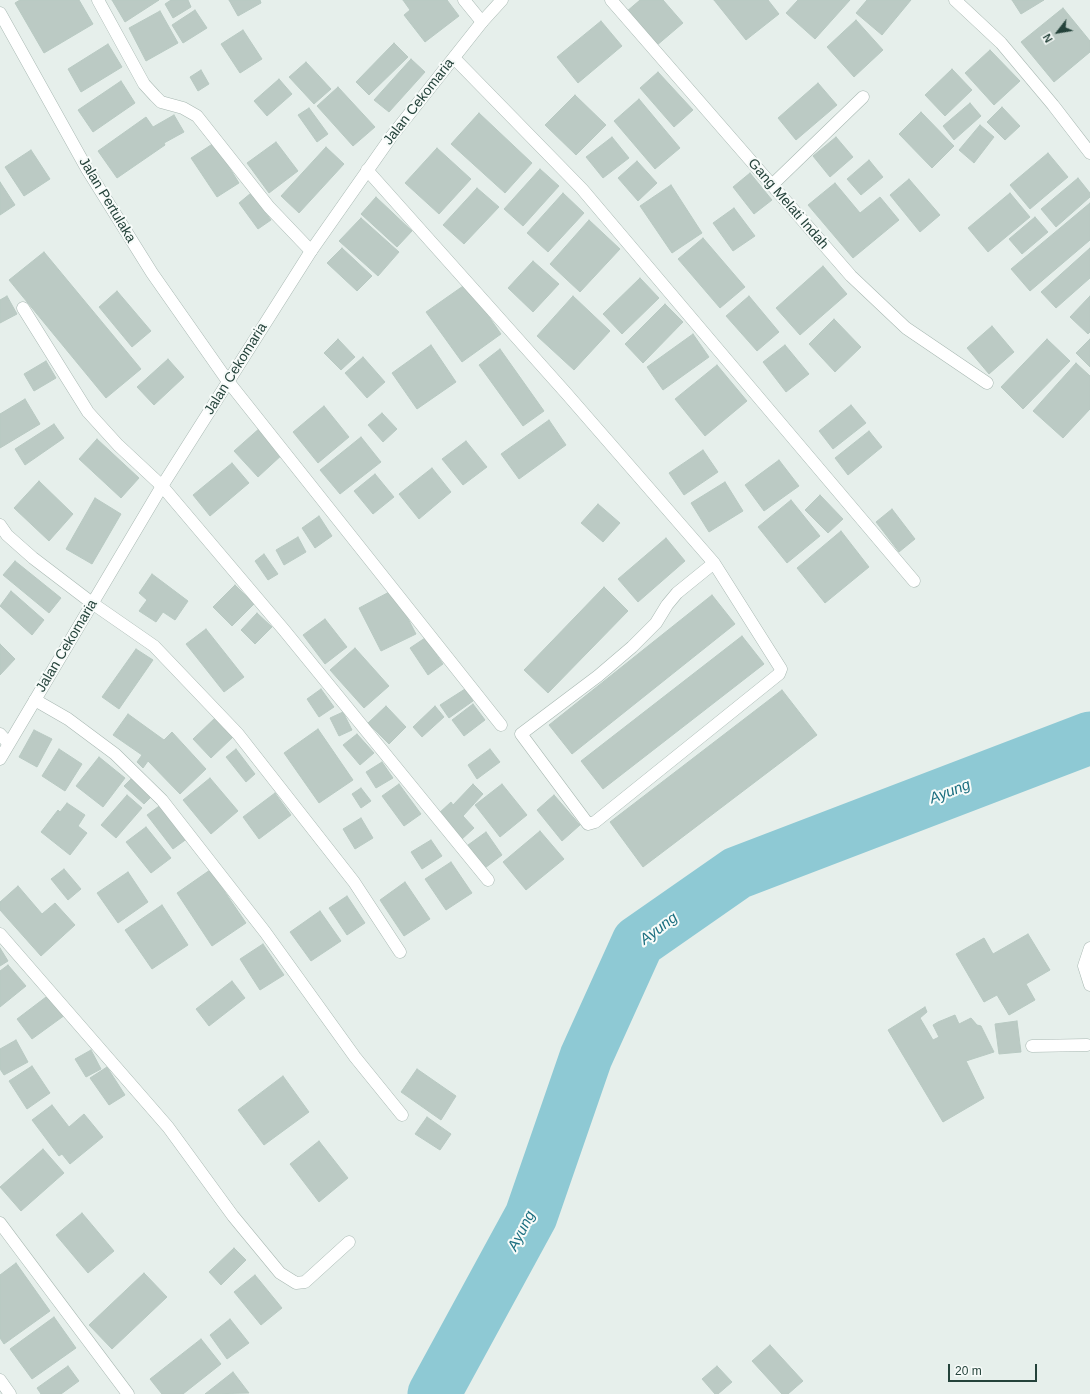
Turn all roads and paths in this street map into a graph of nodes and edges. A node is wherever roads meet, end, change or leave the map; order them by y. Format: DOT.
graph roads {
  1 [pos="98,0"];
  2 [pos="464,0"];
  3 [pos="502,0"];
  4 [pos="612,0"];
  5 [pos="955,0"];
  6 [pos="0,13"];
  7 [pos="482,22"];
  8 [pos="454,58"];
  9 [pos="863,98"];
  10 [pos="1090,153"];
  11 [pos="367,170"];
  12 [pos="772,185"];
  13 [pos="311,251"];
  14 [pos="22,308"];
  15 [pos="227,380"];
  16 [pos="987,383"];
  17 [pos="162,486"];
  18 [pos="0,525"];
  19 [pos="714,563"];
  20 [pos="914,581"];
  21 [pos="92,603"];
  22 [pos="35,700"];
  23 [pos="500,724"];
  24 [pos="4,739"];
  25 [pos="0,759"];
  26 [pos="488,880"];
  27 [pos="0,934"];
  28 [pos="1090,948"];
  29 [pos="400,952"];
  30 [pos="1090,985"];
  31 [pos="1089,1044"];
  32 [pos="1032,1046"];
  33 [pos="402,1115"];
  34 [pos="0,1223"];
  35 [pos="350,1242"];
  36 [pos="0,1380"];
  37 [pos="10,1394"];
  38 [pos="128,1394"];
  1 -- 13 [label="street"];
  2 -- 7 [label="street"];
  3 -- 7 [label="street, Jalan Cekomaria"];
  4 -- 12 [label="street, Gang Melati Indah"];
  5 -- 10 [label="street"];
  6 -- 15 [label="street, Jalan Pertulaka"];
  7 -- 8 [label="street, Jalan Cekomaria"];
  8 -- 11 [label="street, Jalan Cekomaria"];
  8 -- 20 [label="street"];
  9 -- 12 [label="street"];
  11 -- 13 [label="street, Jalan Cekomaria"];
  11 -- 19 [label="street"];
  12 -- 16 [label="street, Gang Melati Indah"];
  13 -- 15 [label="street, Jalan Cekomaria"];
  14 -- 17 [label="street"];
  15 -- 17 [label="street, Jalan Cekomaria"];
  15 -- 23 [label="street, Jalan Pertulaka"];
  17 -- 21 [label="street, Jalan Cekomaria"];
  17 -- 26 [label="street"];
  18 -- 21 [label="street"];
  19 -- 19 [label="street"];
  21 -- 22 [label="street, Jalan Cekomaria"];
  21 -- 29 [label="street"];
  22 -- 24 [label="street, Jalan Cekomaria"];
  22 -- 33 [label="street"];
  24 -- 25 [label="street, Jalan Cekomaria"];
  27 -- 35 [label="street"];
  28 -- 30 [label="street"];
  31 -- 32 [label="street"];
  34 -- 38 [label="street"];
  36 -- 37 [label="street"];
}
